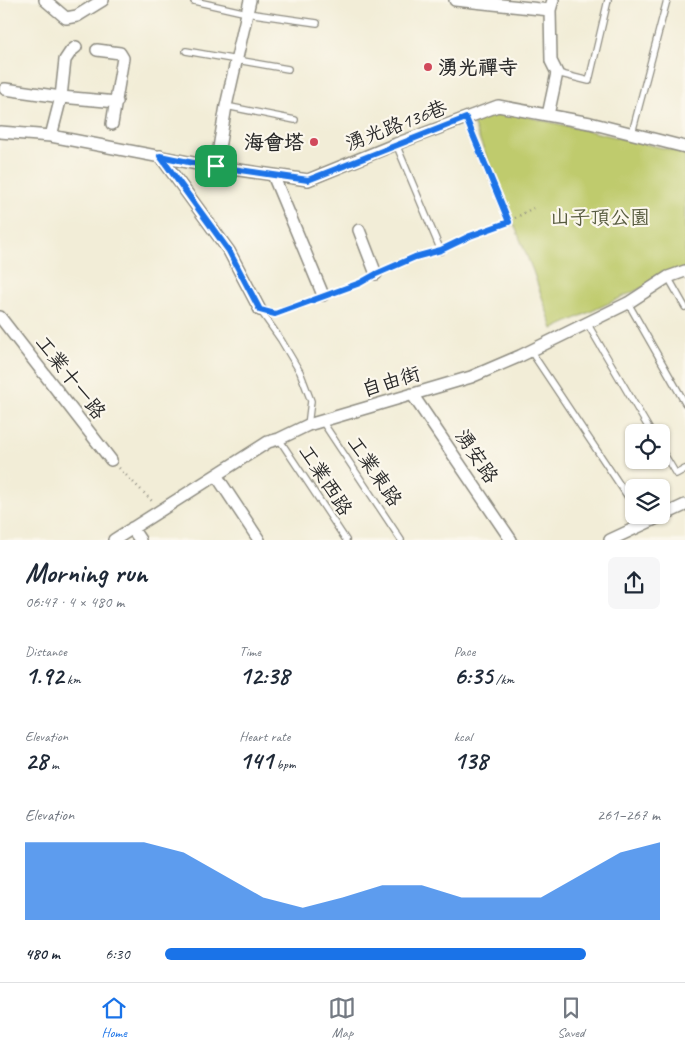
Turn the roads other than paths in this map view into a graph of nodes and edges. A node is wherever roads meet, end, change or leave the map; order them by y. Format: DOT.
graph roads {
  1 [pos="46,0"];
  2 [pos="103,0"];
  3 [pos="250,0"];
  4 [pos="455,0"];
  5 [pos="608,0"];
  6 [pos="667,0"];
  7 [pos="194,1"];
  8 [pos="552,5"];
  9 [pos="247,13"];
  10 [pos="317,23"];
  11 [pos="76,47"];
  12 [pos="97,50"];
  13 [pos="186,51"];
  14 [pos="237,60"];
  15 [pos="288,69"];
  16 [pos="557,73"];
  17 [pos="5,89"];
  18 [pos="61,98"];
  19 [pos="117,102"];
  20 [pos="226,106"];
  21 [pos="548,115"];
  22 [pos="466,118"];
  23 [pos="295,120"];
  24 [pos="112,124"];
  25 [pos="0,132"];
  26 [pos="632,134"];
  27 [pos="51,136"];
  28 [pos="396,144"];
  29 [pos="685,147"];
  30 [pos="160,156"];
  31 [pos="216,166"];
  32 [pos="273,175"];
  33 [pos="509,222"];
  34 [pos="359,230"];
  35 [pos="441,250"];
  36 [pos="685,271"];
  37 [pos="376,274"];
  38 [pos="668,277"];
  39 [pos="323,295"];
  40 [pos="628,303"];
  41 [pos="685,306"];
  42 [pos="260,310"];
  43 [pos="0,317"];
  44 [pos="587,323"];
  45 [pos="530,350"];
  46 [pos="412,394"];
  47 [pos="685,403"];
  48 [pos="322,421"];
  49 [pos="646,424"];
  50 [pos="308,426"];
  51 [pos="279,439"];
  52 [pos="111,460"];
  53 [pos="670,464"];
  54 [pos="685,469"];
  55 [pos="216,474"];
  56 [pos="625,492"];
  57 [pos="685,505"];
  58 [pos="670,510"];
  59 [pos="635,524"];
  60 [pos="132,528"];
  61 [pos="114,540"];
  62 [pos="140,540"];
  63 [pos="259,540"];
  64 [pos="346,540"];
  65 [pos="401,540"];
  66 [pos="511,540"];
  67 [pos="610,540"];
  1 -- 2 [label="street"];
  3 -- 9 [label="street"];
  4 -- 8 [label="street"];
  5 -- 16 [label="lane"];
  6 -- 26 [label="lane"];
  7 -- 9 [label="lane"];
  8 -- 16 [label="street"];
  9 -- 10 [label="lane"];
  9 -- 14 [label="street"];
  11 -- 18 [label="street"];
  12 -- 19 [label="street"];
  13 -- 14 [label="lane"];
  14 -- 15 [label="lane"];
  14 -- 20 [label="street"];
  16 -- 21 [label="street"];
  17 -- 18 [label="street"];
  18 -- 19 [label="street"];
  18 -- 27 [label="street"];
  19 -- 24 [label="street"];
  20 -- 23 [label="lane"];
  20 -- 31 [label="street"];
  21 -- 22 [label="street, 湧光路136巷"];
  21 -- 26 [label="street, 湧光路136巷"];
  22 -- 28 [label="street, 湧光路136巷"];
  22 -- 33 [label="lane"];
  25 -- 27 [label="street, 湧光路136巷"];
  26 -- 29 [label="street, 湧光路136巷"];
  27 -- 30 [label="street, 湧光路136巷"];
  28 -- 32 [label="street, 湧光路136巷"];
  28 -- 35 [label="lane"];
  30 -- 31 [label="street, 湧光路136巷"];
  30 -- 42 [label="street"];
  31 -- 32 [label="street, 湧光路136巷"];
  32 -- 39 [label="street"];
  34 -- 37 [label="street"];
  36 -- 38 [label="street, 自由街"];
  38 -- 40 [label="street, 自由街"];
  38 -- 41 [label="lane"];
  40 -- 44 [label="street, 自由街"];
  40 -- 47 [label="lane"];
  42 -- 50 [label="lane"];
  43 -- 52 [label="street, 工業十一路"];
  44 -- 45 [label="street, 自由街"];
  44 -- 49 [label="lane"];
  45 -- 46 [label="street, 自由街"];
  45 -- 56 [label="lane"];
  46 -- 48 [label="street, 自由街"];
  46 -- 66 [label="street, 湧安路"];
  48 -- 50 [label="street, 自由街"];
  48 -- 65 [label="lane, 工業東路"];
  50 -- 51 [label="street, 自由街"];
  51 -- 55 [label="street, 自由街"];
  51 -- 64 [label="lane, 工業西路"];
  53 -- 54 [label="lane"];
  55 -- 60 [label="street, 自由街"];
  55 -- 63 [label="street"];
  57 -- 58 [label="street"];
  59 -- 67 [label="street"];
  60 -- 61 [label="street, 自由街"];
  60 -- 62 [label="street"];
}
